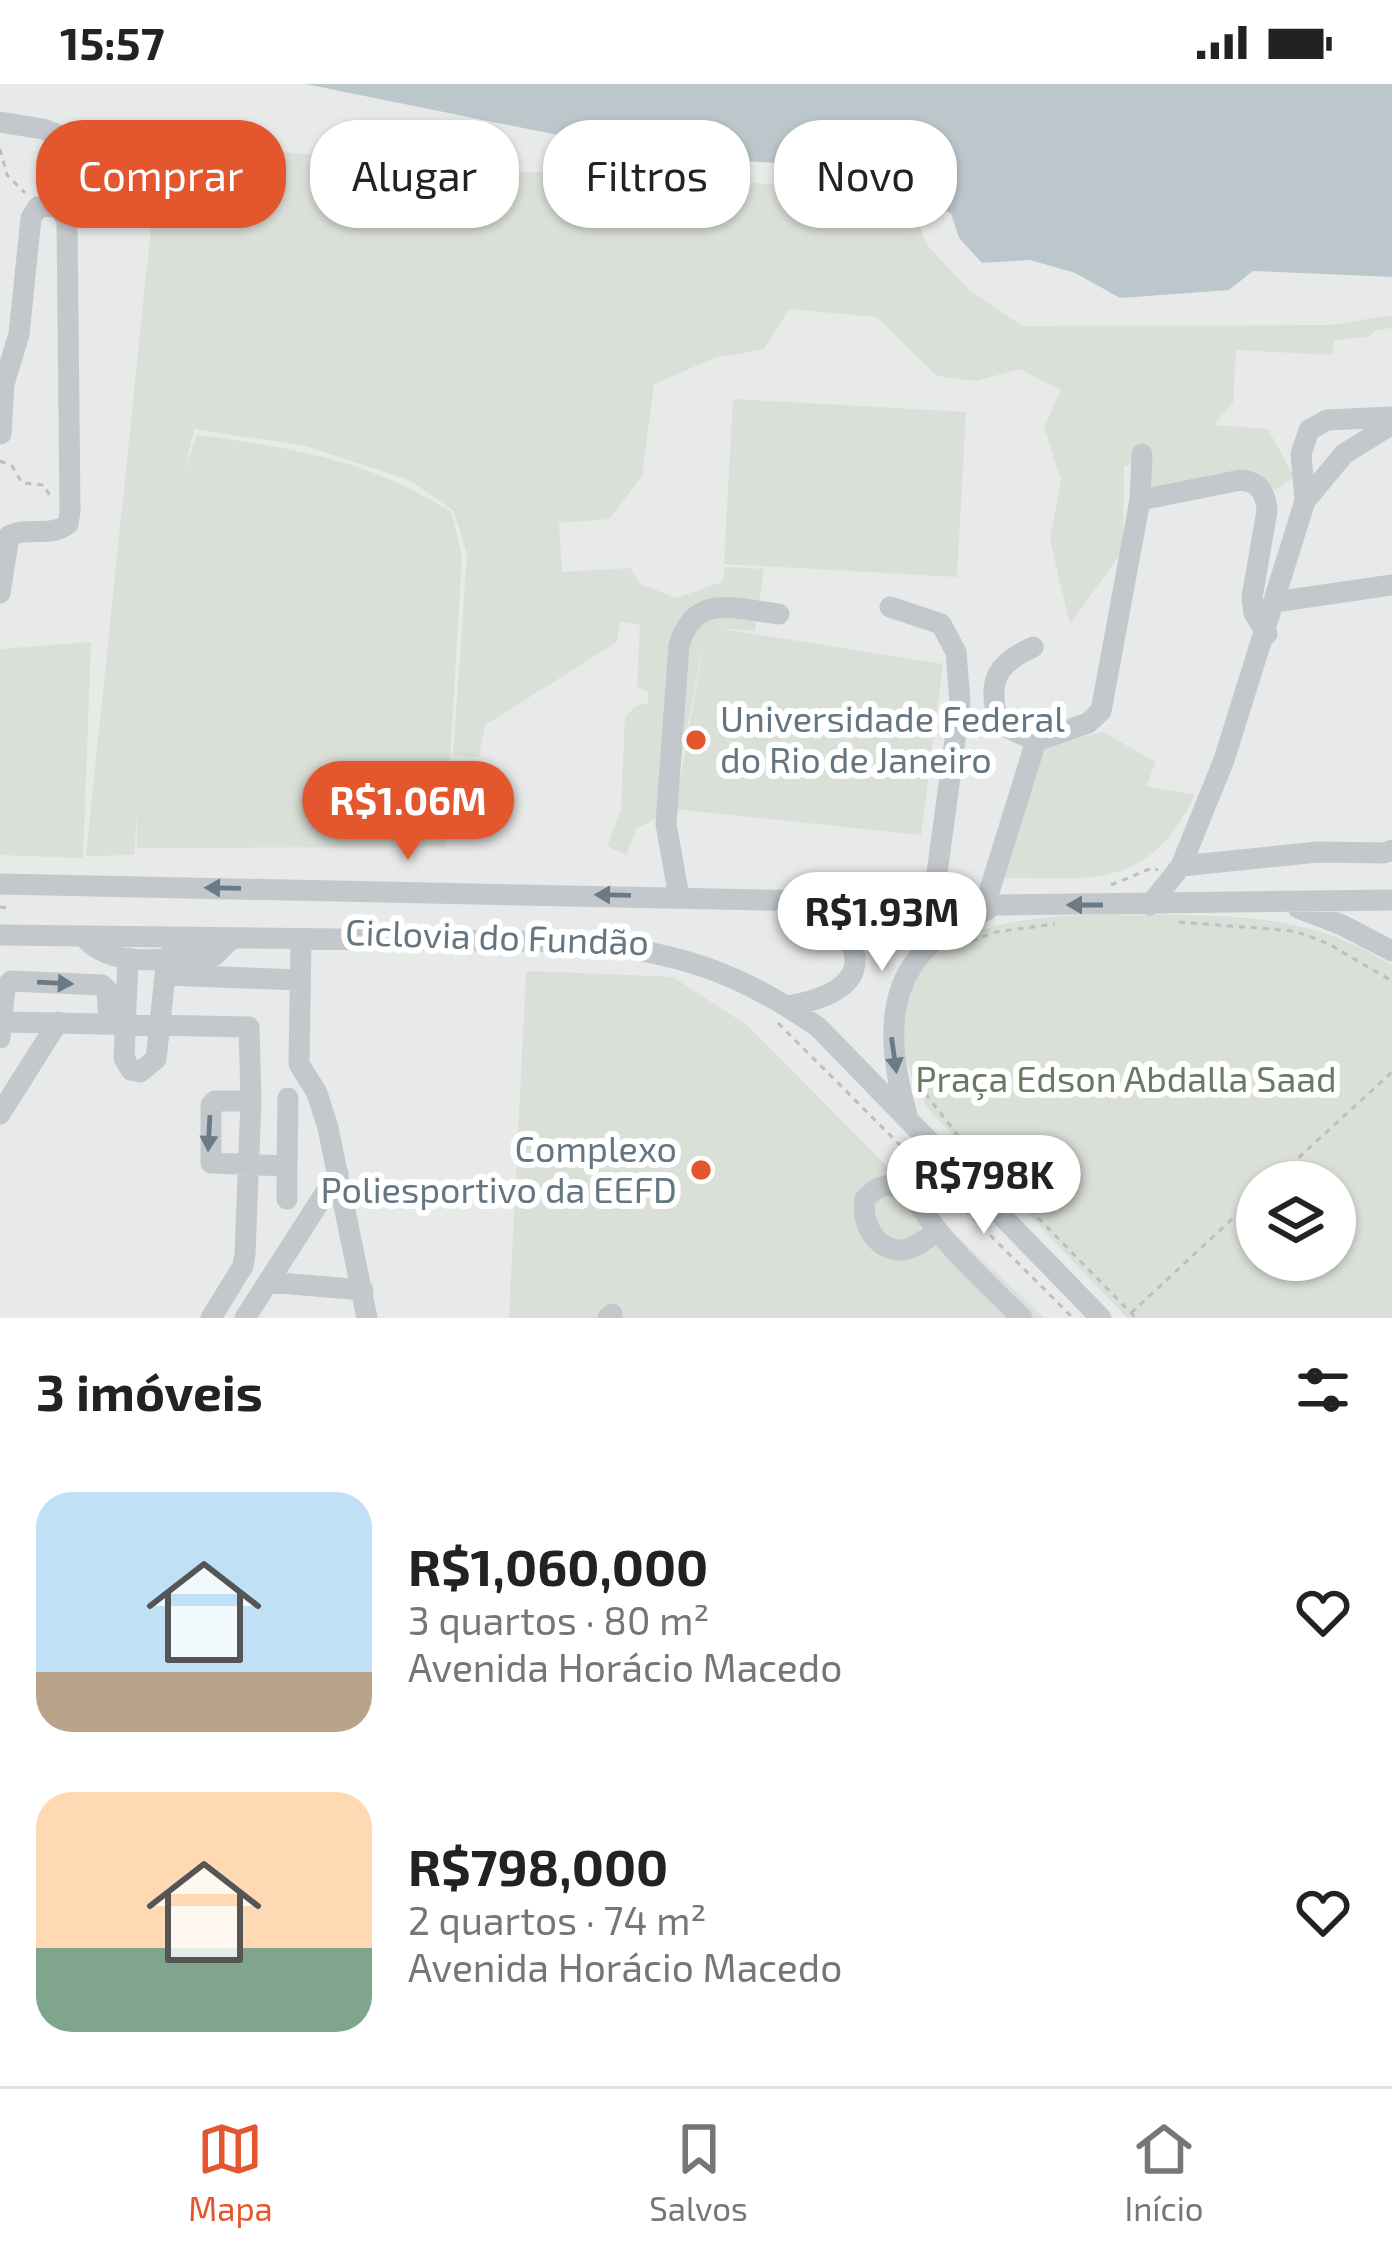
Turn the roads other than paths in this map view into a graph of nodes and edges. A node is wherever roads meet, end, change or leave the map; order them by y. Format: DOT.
graph roads {
  1 [pos="0,122"];
  2 [pos="36,128"];
  3 [pos="1392,420"];
  4 [pos="1,434"];
  5 [pos="1142,454"];
  6 [pos="1140,500"];
  7 [pos="1305,501"];
  8 [pos="1392,585"];
  9 [pos="0,593"];
  10 [pos="1275,602"];
  11 [pos="890,607"];
  12 [pos="779,614"];
  13 [pos="1267,634"];
  14 [pos="1033,646"];
  15 [pos="1036,741"];
  16 [pos="1392,850"];
  17 [pos="1181,866"];
  18 [pos="0,884"];
  19 [pos="679,897"];
  20 [pos="814,898"];
  21 [pos="1392,901"];
  22 [pos="933,903"];
  23 [pos="1286,904"];
  24 [pos="992,905"];
  25 [pos="1150,905"];
  26 [pos="0,935"];
  27 [pos="83,936"];
  28 [pos="232,938"];
  29 [pos="301,939"];
  30 [pos="1392,950"];
  31 [pos="128,958"];
  32 [pos="166,966"];
  33 [pos="300,980"];
  34 [pos="778,1010"];
  35 [pos="58,1022"];
  36 [pos="118,1024"];
  37 [pos="161,1025"];
  38 [pos="2,1030"];
  39 [pos="288,1098"];
  40 [pos="251,1101"];
  41 [pos="0,1114"];
  42 [pos="908,1118"];
  43 [pos="249,1165"];
  44 [pos="287,1166"];
  45 [pos="338,1173"];
  46 [pos="287,1199"];
  47 [pos="938,1231"];
  48 [pos="268,1282"];
  49 [pos="363,1290"];
  50 [pos="211,1318"];
  51 [pos="245,1318"];
  52 [pos="368,1318"];
  53 [pos="1022,1318"];
  54 [pos="1101,1318"];
  1 -- 2 [label="street"];
  3 -- 7 [label="street"];
  3 -- 7 [label="street"];
  4 -- 9 [label="street"];
  5 -- 6 [label="street"];
  6 -- 13 [label="street"];
  6 -- 15 [label="street"];
  7 -- 10 [label="street"];
  8 -- 10 [label="street"];
  10 -- 13 [label="street"];
  11 -- 22 [label="street"];
  12 -- 19 [label="street"];
  13 -- 17 [label="street"];
  14 -- 15 [label="street"];
  15 -- 24 [label="street"];
  16 -- 17 [label="street"];
  17 -- 25 [label="street"];
  19 -- 18 [label="street, one-way"];
  19 -- 20 [label="street"];
  20 -- 22 [label="street"];
  20 -- 34 [label="street"];
  21 -- 23 [label="street"];
  22 -- 24 [label="street"];
  23 -- 25 [label="street"];
  23 -- 30 [label="street"];
  25 -- 24 [label="street, one-way"];
  24 -- 42 [label="street, one-way"];
  26 -- 27 [label="street"];
  27 -- 28 [label="street"];
  27 -- 31 [label="street"];
  28 -- 29 [label="street"];
  28 -- 32 [label="street"];
  29 -- 33 [label="street"];
  29 -- 34 [label="street"];
  31 -- 32 [label="street"];
  31 -- 36 [label="street"];
  32 -- 33 [label="street"];
  32 -- 37 [label="street"];
  33 -- 45 [label="street"];
  34 -- 42 [label="street"];
  35 -- 36 [label="street"];
  35 -- 38 [label="street"];
  35 -- 41 [label="street"];
  36 -- 37 [label="street"];
  36 -- 37 [label="street"];
  38 -- 36 [label="street, one-way"];
  37 -- 40 [label="street"];
  39 -- 44 [label="street"];
  40 -- 43 [label="street"];
  40 -- 43 [label="street, one-way"];
  42 -- 54 [label="street"];
  43 -- 44 [label="street"];
  43 -- 50 [label="street"];
  44 -- 46 [label="street"];
  45 -- 48 [label="street"];
  45 -- 49 [label="street"];
  47 -- 53 [label="street"];
  48 -- 49 [label="street"];
  48 -- 51 [label="street"];
  49 -- 52 [label="street"];
}
